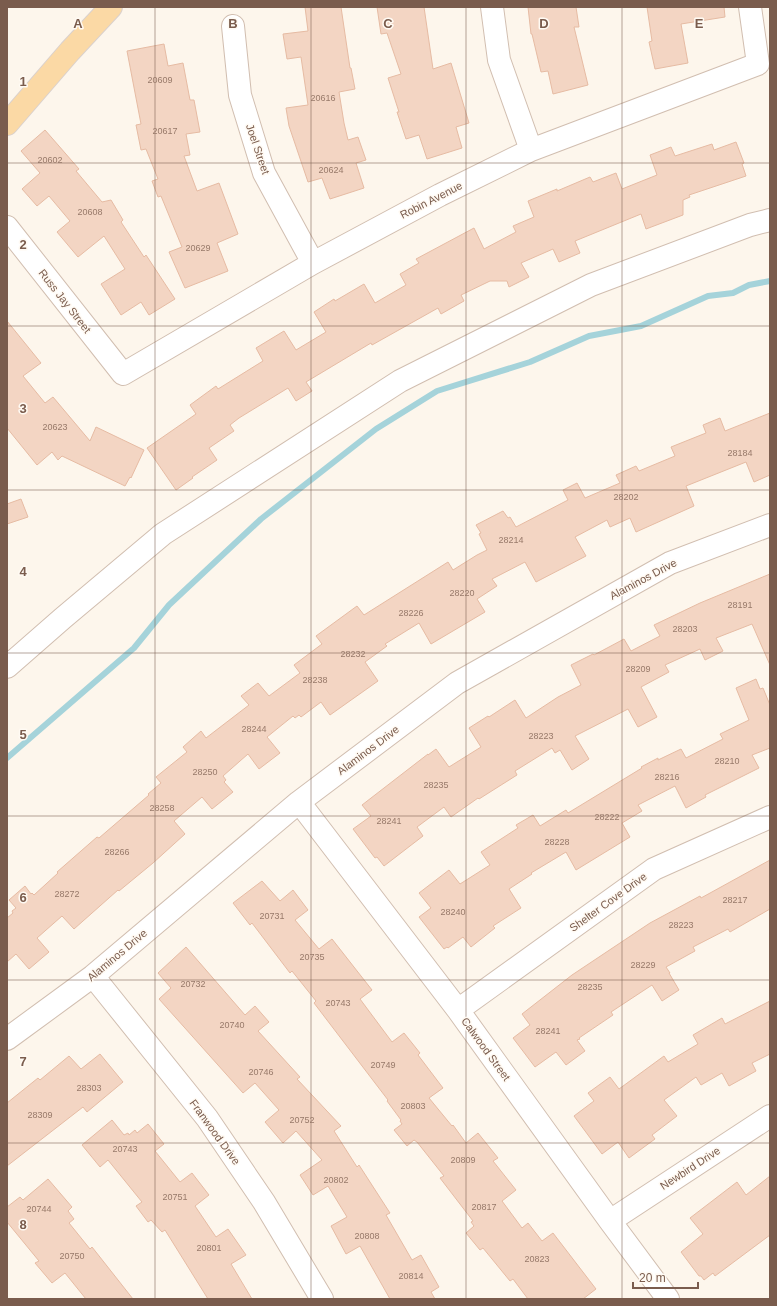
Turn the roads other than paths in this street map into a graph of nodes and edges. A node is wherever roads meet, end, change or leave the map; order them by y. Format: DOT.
graph roads {
  1 [pos="111,7"];
  2 [pos="492,7"];
  3 [pos="750,7"];
  4 [pos="233,26"];
  5 [pos="7,124"];
  6 [pos="530,150"];
  7 [pos="770,220"];
  8 [pos="7,227"];
  9 [pos="313,262"];
  10 [pos="123,374"];
  11 [pos="770,525"];
  12 [pos="7,667"];
  13 [pos="299,802"];
  14 [pos="770,817"];
  15 [pos="93,976"];
  16 [pos="458,1010"];
  17 [pos="7,1039"];
  18 [pos="770,1116"];
  19 [pos="610,1221"];
  20 [pos="322,1299"];
  21 [pos="668,1299"];
  1 -- 5 [label="main road"];
  2 -- 6 [label="street"];
  3 -- 6 [label="street, Robin Avenue"];
  4 -- 9 [label="street, Joel Street"];
  6 -- 9 [label="street, Robin Avenue"];
  7 -- 12 [label="street"];
  8 -- 10 [label="street, Russ Jay Street"];
  9 -- 10 [label="street, Robin Avenue"];
  11 -- 13 [label="street, Alaminos Drive"];
  13 -- 15 [label="street, Alaminos Drive"];
  13 -- 16 [label="street, Calwood Street"];
  14 -- 16 [label="street, Shelter Cove Drive"];
  15 -- 17 [label="street, Alaminos Drive"];
  15 -- 20 [label="street, Franwood Drive"];
  16 -- 19 [label="street, Calwood Street"];
  18 -- 19 [label="street, Newbird Drive"];
  19 -- 21 [label="street, Calwood Street"];
}
